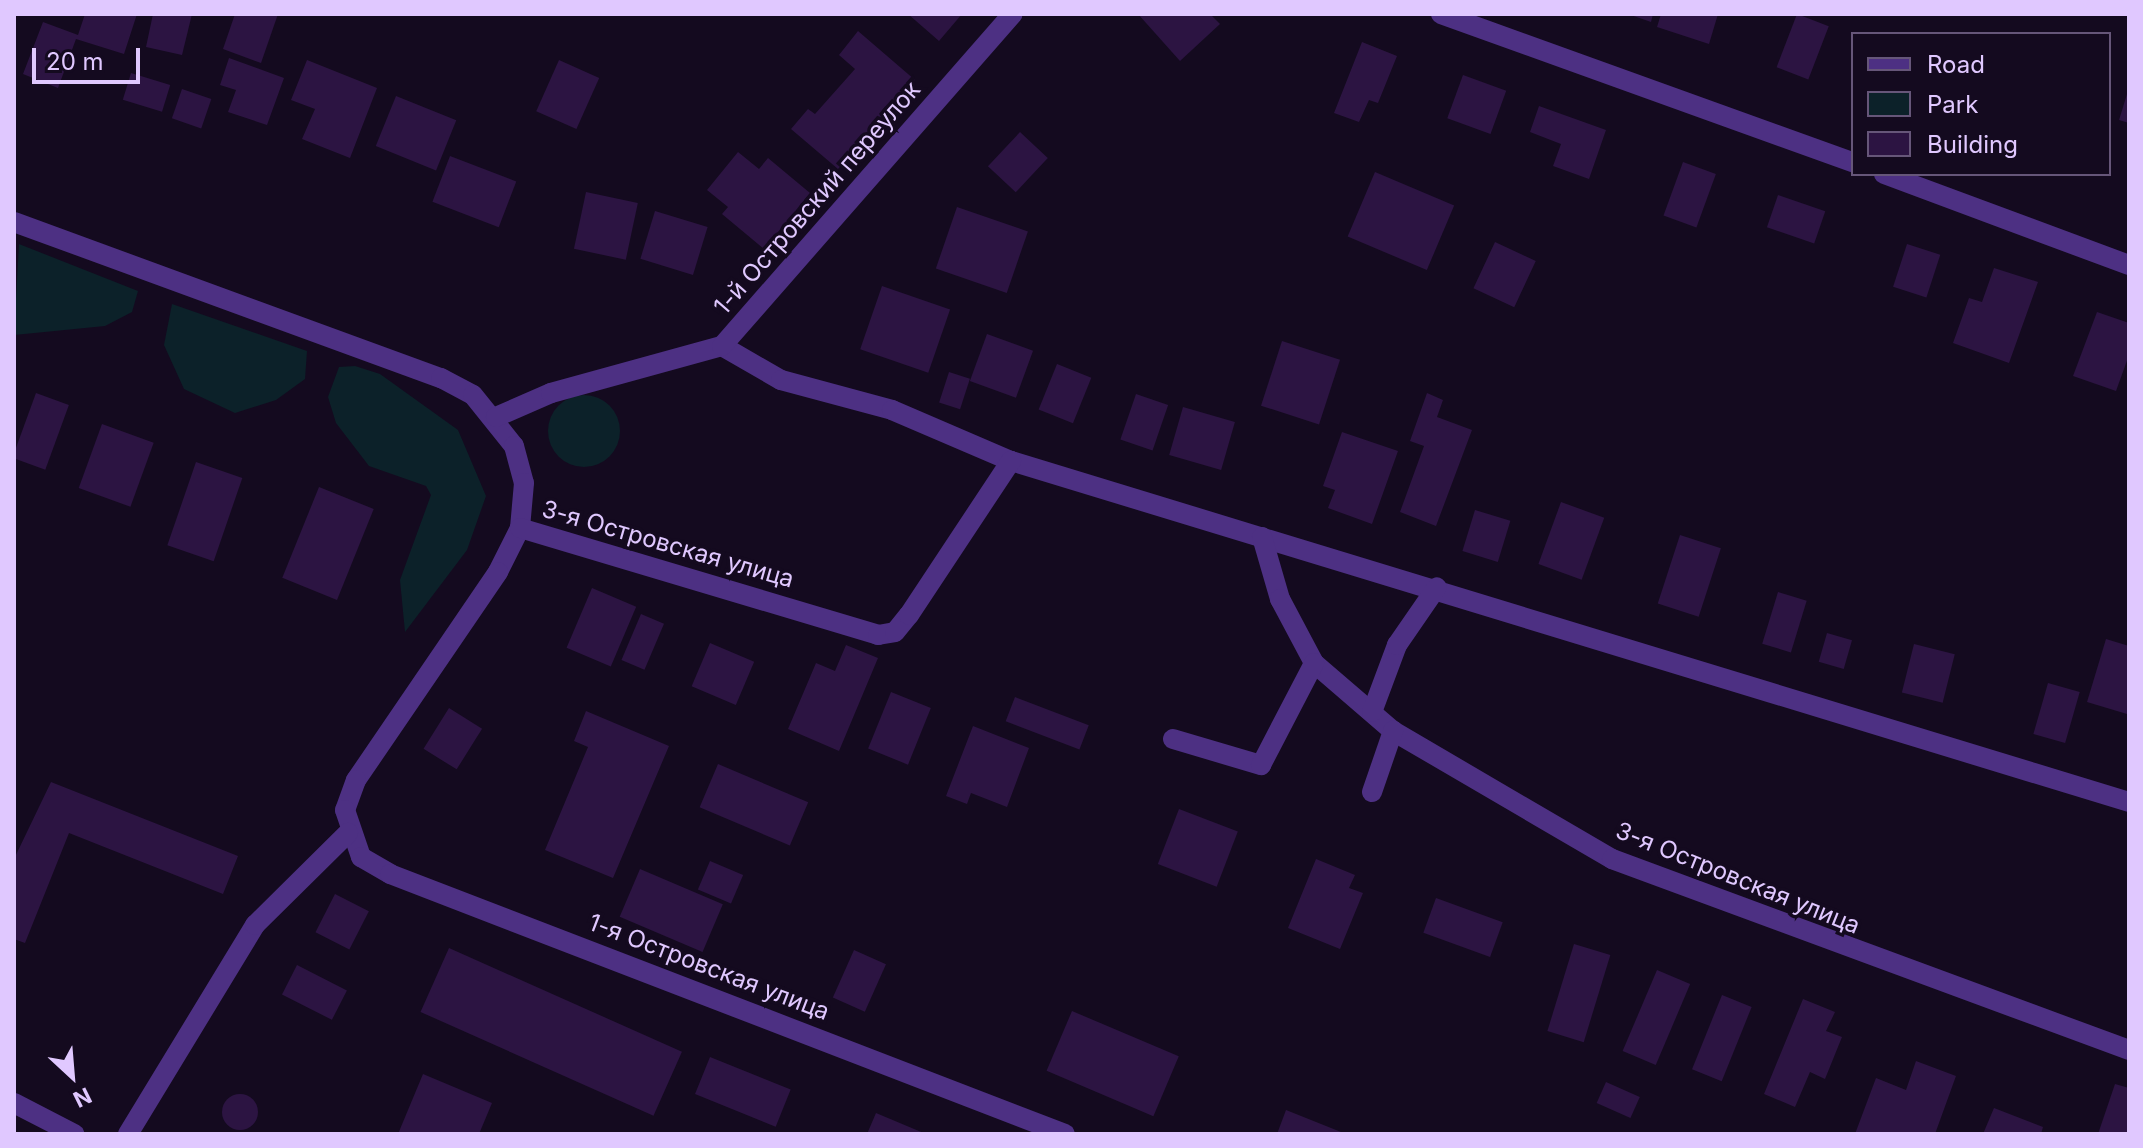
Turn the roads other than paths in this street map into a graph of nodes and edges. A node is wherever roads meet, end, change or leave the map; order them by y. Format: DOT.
graph roads {
  1 [pos="1013,14"];
  2 [pos="1441,14"];
  3 [pos="1851,161"];
  4 [pos="1889,176"];
  5 [pos="14,222"];
  6 [pos="2129,265"];
  7 [pos="722,346"];
  8 [pos="496,417"];
  9 [pos="1011,461"];
  10 [pos="520,528"];
  11 [pos="1262,537"];
  12 [pos="1437,587"];
  13 [pos="1314,663"];
  14 [pos="1372,712"];
  15 [pos="1393,731"];
  16 [pos="1173,739"];
  17 [pos="1372,792"];
  18 [pos="2129,802"];
  19 [pos="348,833"];
  20 [pos="2129,1050"];
  21 [pos="14,1103"];
  22 [pos="74,1134"];
  23 [pos="128,1134"];
  24 [pos="1065,1134"];
  1 -- 7 [label="street, 1-й Островский переулок"];
  2 -- 3 [label="street"];
  4 -- 6 [label="street"];
  5 -- 8 [label="street"];
  7 -- 8 [label="street, 1-й Островский переулок"];
  7 -- 9 [label="street"];
  8 -- 10 [label="street, 3-я Островская улица"];
  9 -- 10 [label="street, 3-я Островская улица"];
  9 -- 11 [label="street"];
  10 -- 19 [label="street"];
  11 -- 12 [label="street"];
  11 -- 13 [label="street, 3-я Островская улица"];
  12 -- 14 [label="street"];
  12 -- 18 [label="street"];
  13 -- 14 [label="street, 3-я Островская улица"];
  13 -- 16 [label="street"];
  14 -- 15 [label="street, 3-я Островская улица"];
  15 -- 17 [label="street"];
  15 -- 20 [label="street, 3-я Островская улица"];
  19 -- 23 [label="street"];
  19 -- 24 [label="street, 1-я Островская улица"];
  21 -- 22 [label="street"];
}
